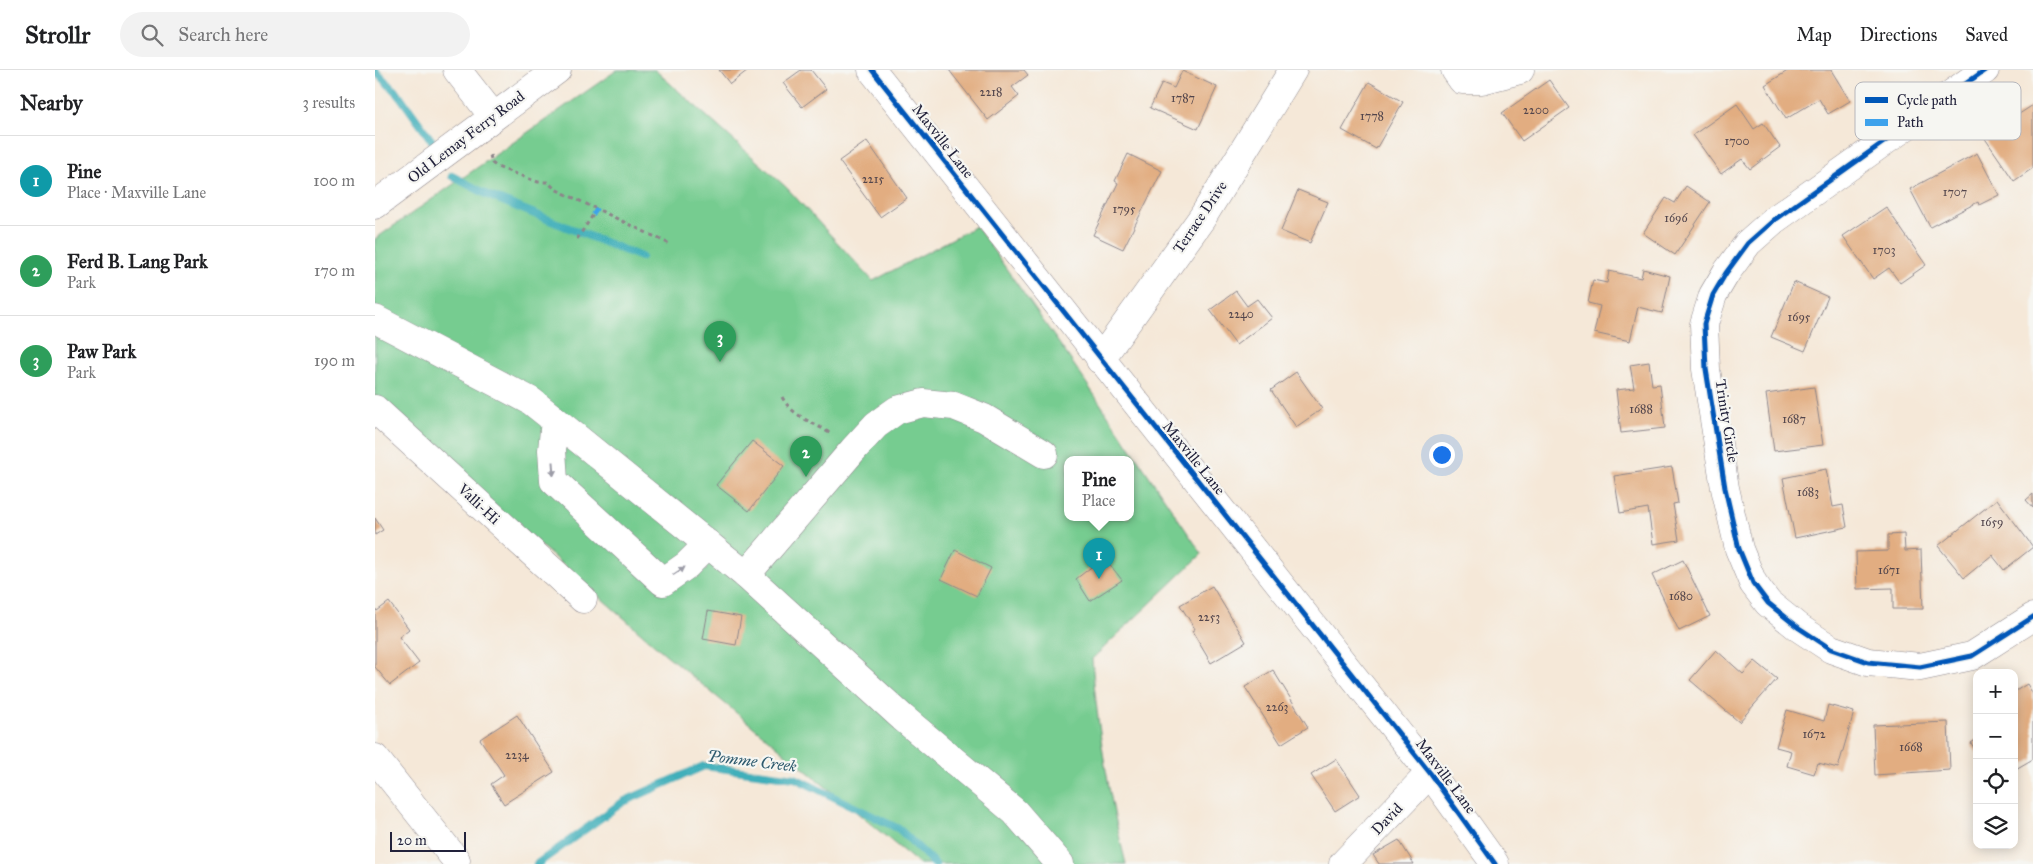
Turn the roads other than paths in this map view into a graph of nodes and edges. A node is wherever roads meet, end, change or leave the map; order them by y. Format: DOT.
graph roads {
  1 [pos="457,70"];
  2 [pos="557,70"];
  3 [pos="871,70"];
  4 [pos="1293,70"];
  5 [pos="1455,70"];
  6 [pos="1520,70"];
  7 [pos="1985,70"];
  8 [pos="1968,82"];
  9 [pos="493,116"];
  10 [pos="1886,140"];
  11 [pos="375,205"];
  12 [pos="375,319"];
  13 [pos="1100,360"];
  14 [pos="375,409"];
  15 [pos="555,420"];
  16 [pos="1044,454"];
  17 [pos="707,544"];
  18 [pos="746,575"];
  19 [pos="583,600"];
  20 [pos="2033,617"];
  21 [pos="375,758"];
  22 [pos="1430,773"];
  23 [pos="456,860"];
  24 [pos="1060,864"];
  25 [pos="1343,864"];
  26 [pos="1495,864"];
  1 -- 9 [label="street"];
  2 -- 9 [label="street, Old Lemay Ferry Road"];
  3 -- 13 [label="street, Maxville Lane"];
  4 -- 13 [label="street, Terrace Drive"];
  5 -- 6 [label="street"];
  7 -- 8 [label="street, Trinity Circle"];
  9 -- 11 [label="street, Old Lemay Ferry Road"];
  10 -- 20 [label="street, Trinity Circle"];
  12 -- 15 [label="street"];
  13 -- 22 [label="street, Maxville Lane"];
  14 -- 19 [label="street, Valli-Hi"];
  15 -- 17 [label="street"];
  15 -- 17 [label="street, one-way"];
  16 -- 18 [label="street"];
  17 -- 18 [label="street"];
  18 -- 24 [label="street"];
  21 -- 23 [label="street"];
  22 -- 25 [label="street, David"];
  22 -- 26 [label="street, Maxville Lane"];
}
